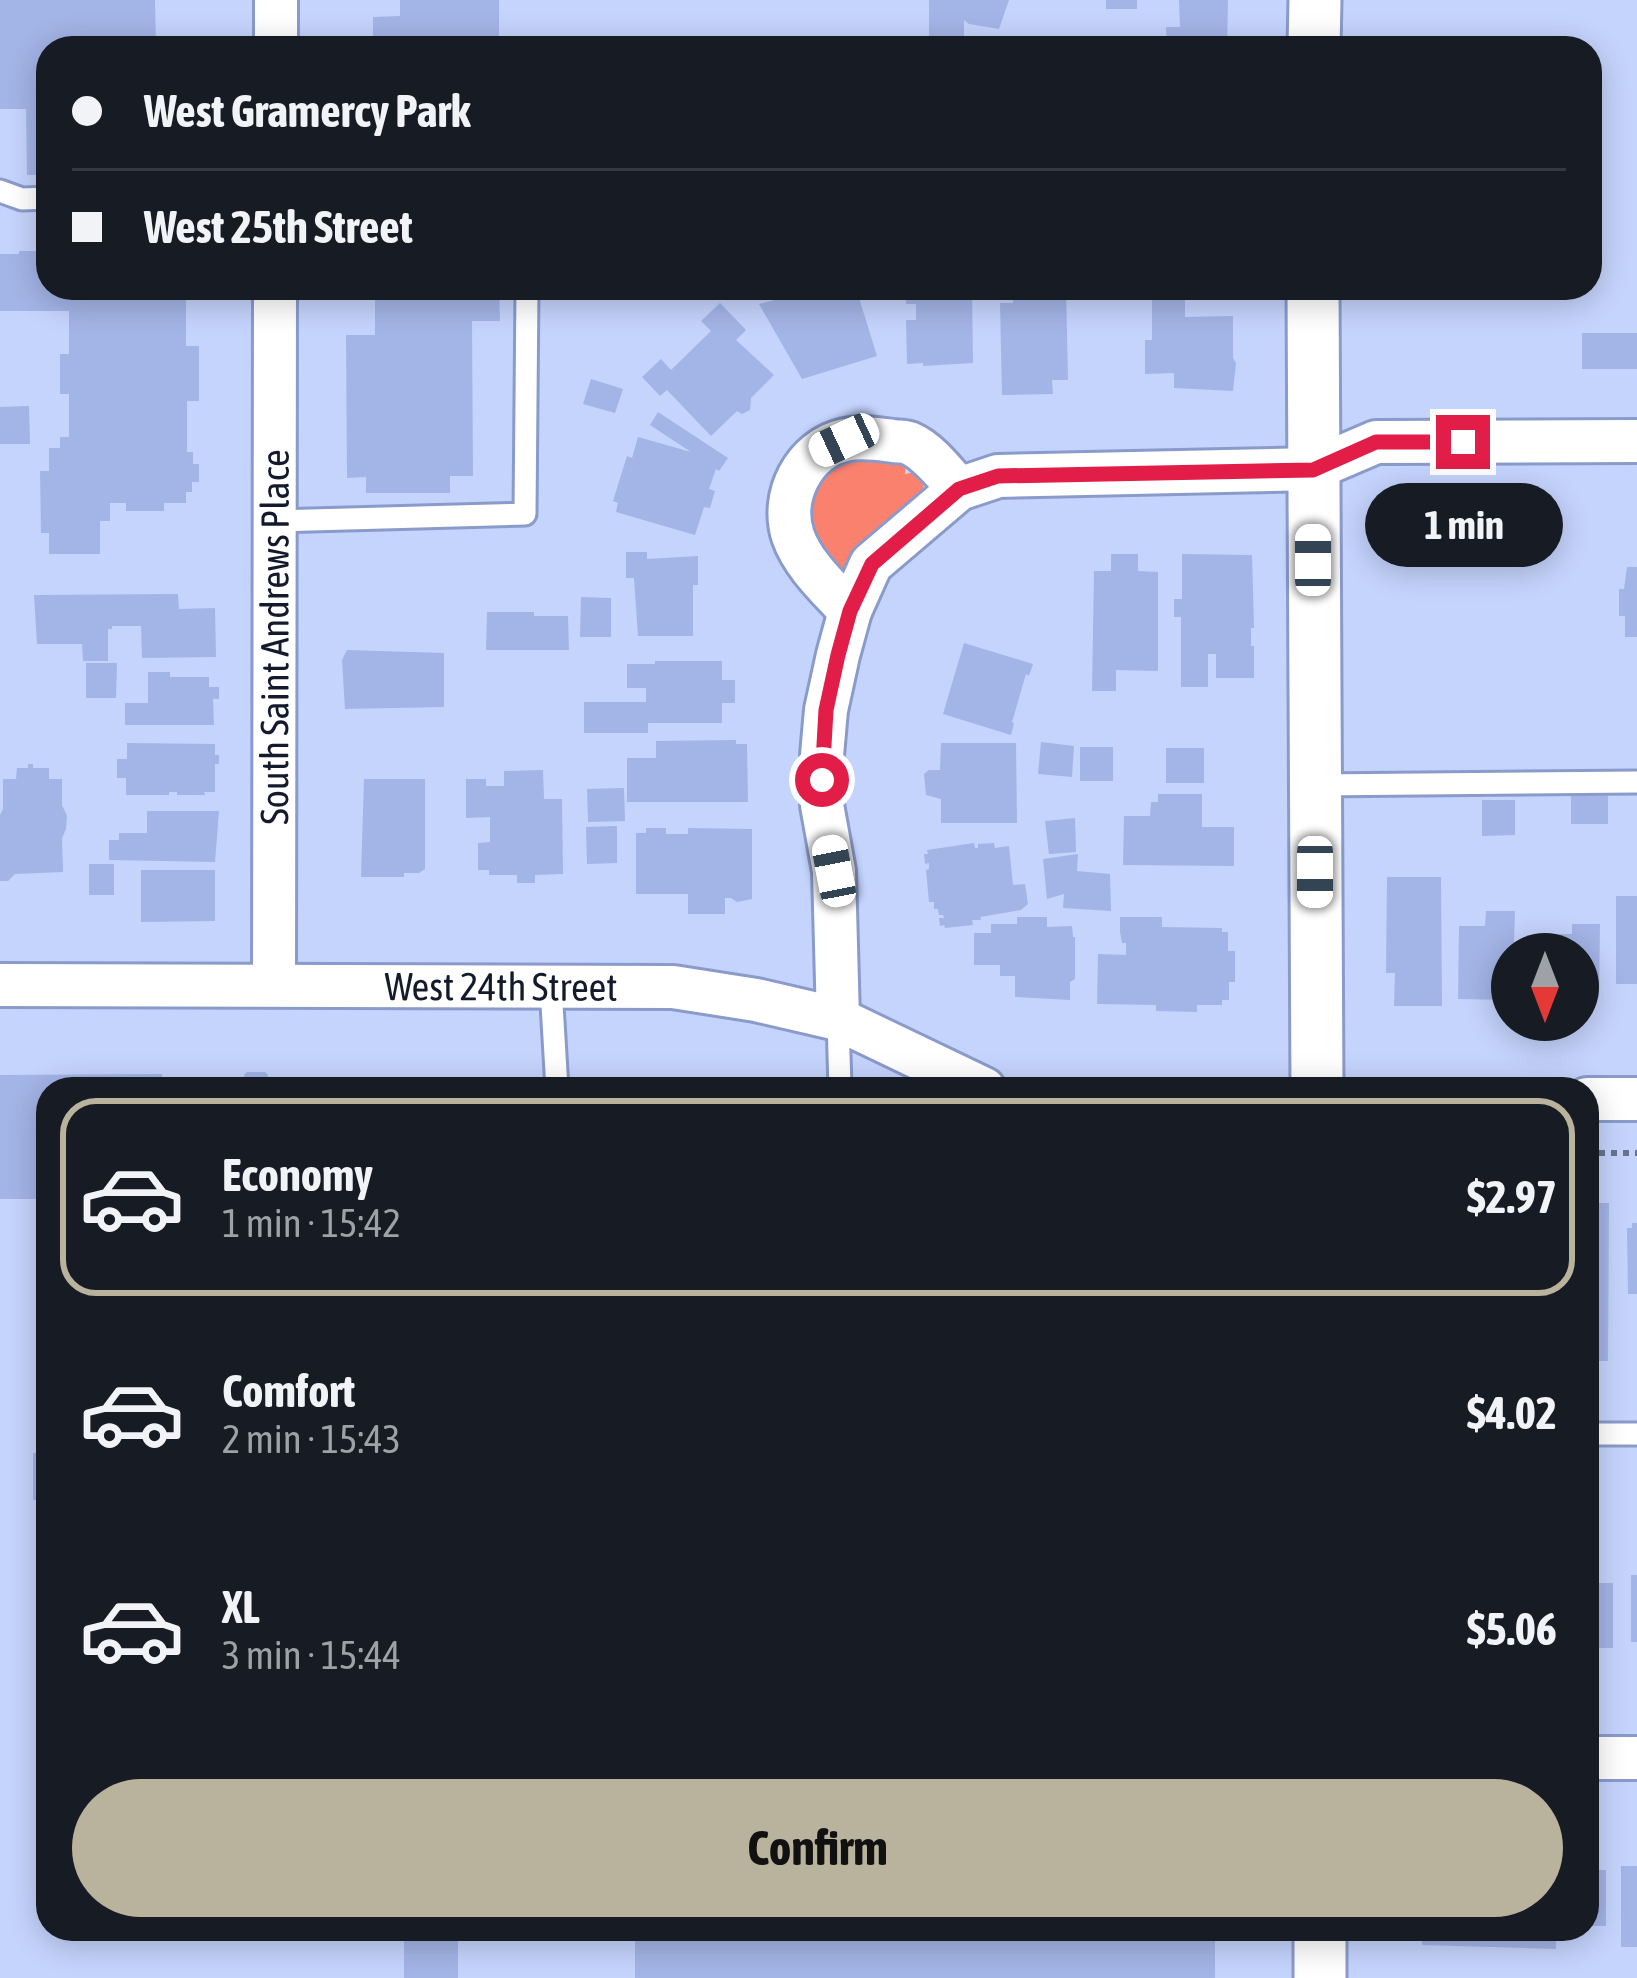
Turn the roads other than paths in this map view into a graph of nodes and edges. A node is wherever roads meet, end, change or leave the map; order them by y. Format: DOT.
graph roads {
  1 [pos="276,0"];
  2 [pos="1315,0"];
  3 [pos="276,36"];
  4 [pos="1315,36"];
  5 [pos="0,191"];
  6 [pos="36,198"];
  7 [pos="275,300"];
  8 [pos="527,300"];
  9 [pos="1313,300"];
  10 [pos="1637,441"];
  11 [pos="1313,470"];
  12 [pos="959,489"];
  13 [pos="275,521"];
  14 [pos="850,611"];
  15 [pos="1637,782"];
  16 [pos="1315,785"];
  17 [pos="0,986"];
  18 [pos="274,986"];
  19 [pos="551,987"];
  20 [pos="838,1019"];
  21 [pos="556,1077"];
  22 [pos="839,1077"];
  23 [pos="959,1077"];
  24 [pos="1317,1077"];
  25 [pos="1599,1099"];
  26 [pos="1637,1099"];
  27 [pos="1599,1434"];
  28 [pos="1637,1434"];
  29 [pos="1599,1758"];
  30 [pos="1637,1758"];
  31 [pos="1320,1941"];
  32 [pos="1320,1978"];
  1 -- 3 [label="street"];
  2 -- 4 [label="street"];
  5 -- 6 [label="lane"];
  7 -- 13 [label="street, South Saint Andrews Place"];
  8 -- 13 [label="lane"];
  9 -- 11 [label="street"];
  10 -- 11 [label="street"];
  11 -- 12 [label="street"];
  11 -- 16 [label="street"];
  12 -- 14 [label="street"];
  12 -- 14 [label="street"];
  13 -- 18 [label="street, South Saint Andrews Place"];
  14 -- 20 [label="street"];
  15 -- 16 [label="lane"];
  16 -- 24 [label="street"];
  17 -- 18 [label="street, West 24th Street"];
  18 -- 19 [label="street, West 24th Street"];
  19 -- 20 [label="street, West 24th Street"];
  19 -- 21 [label="lane"];
  20 -- 22 [label="lane"];
  20 -- 23 [label="street, West 24th Street"];
  25 -- 26 [label="street"];
  27 -- 28 [label="lane"];
  29 -- 30 [label="street"];
  31 -- 32 [label="street"];
}
